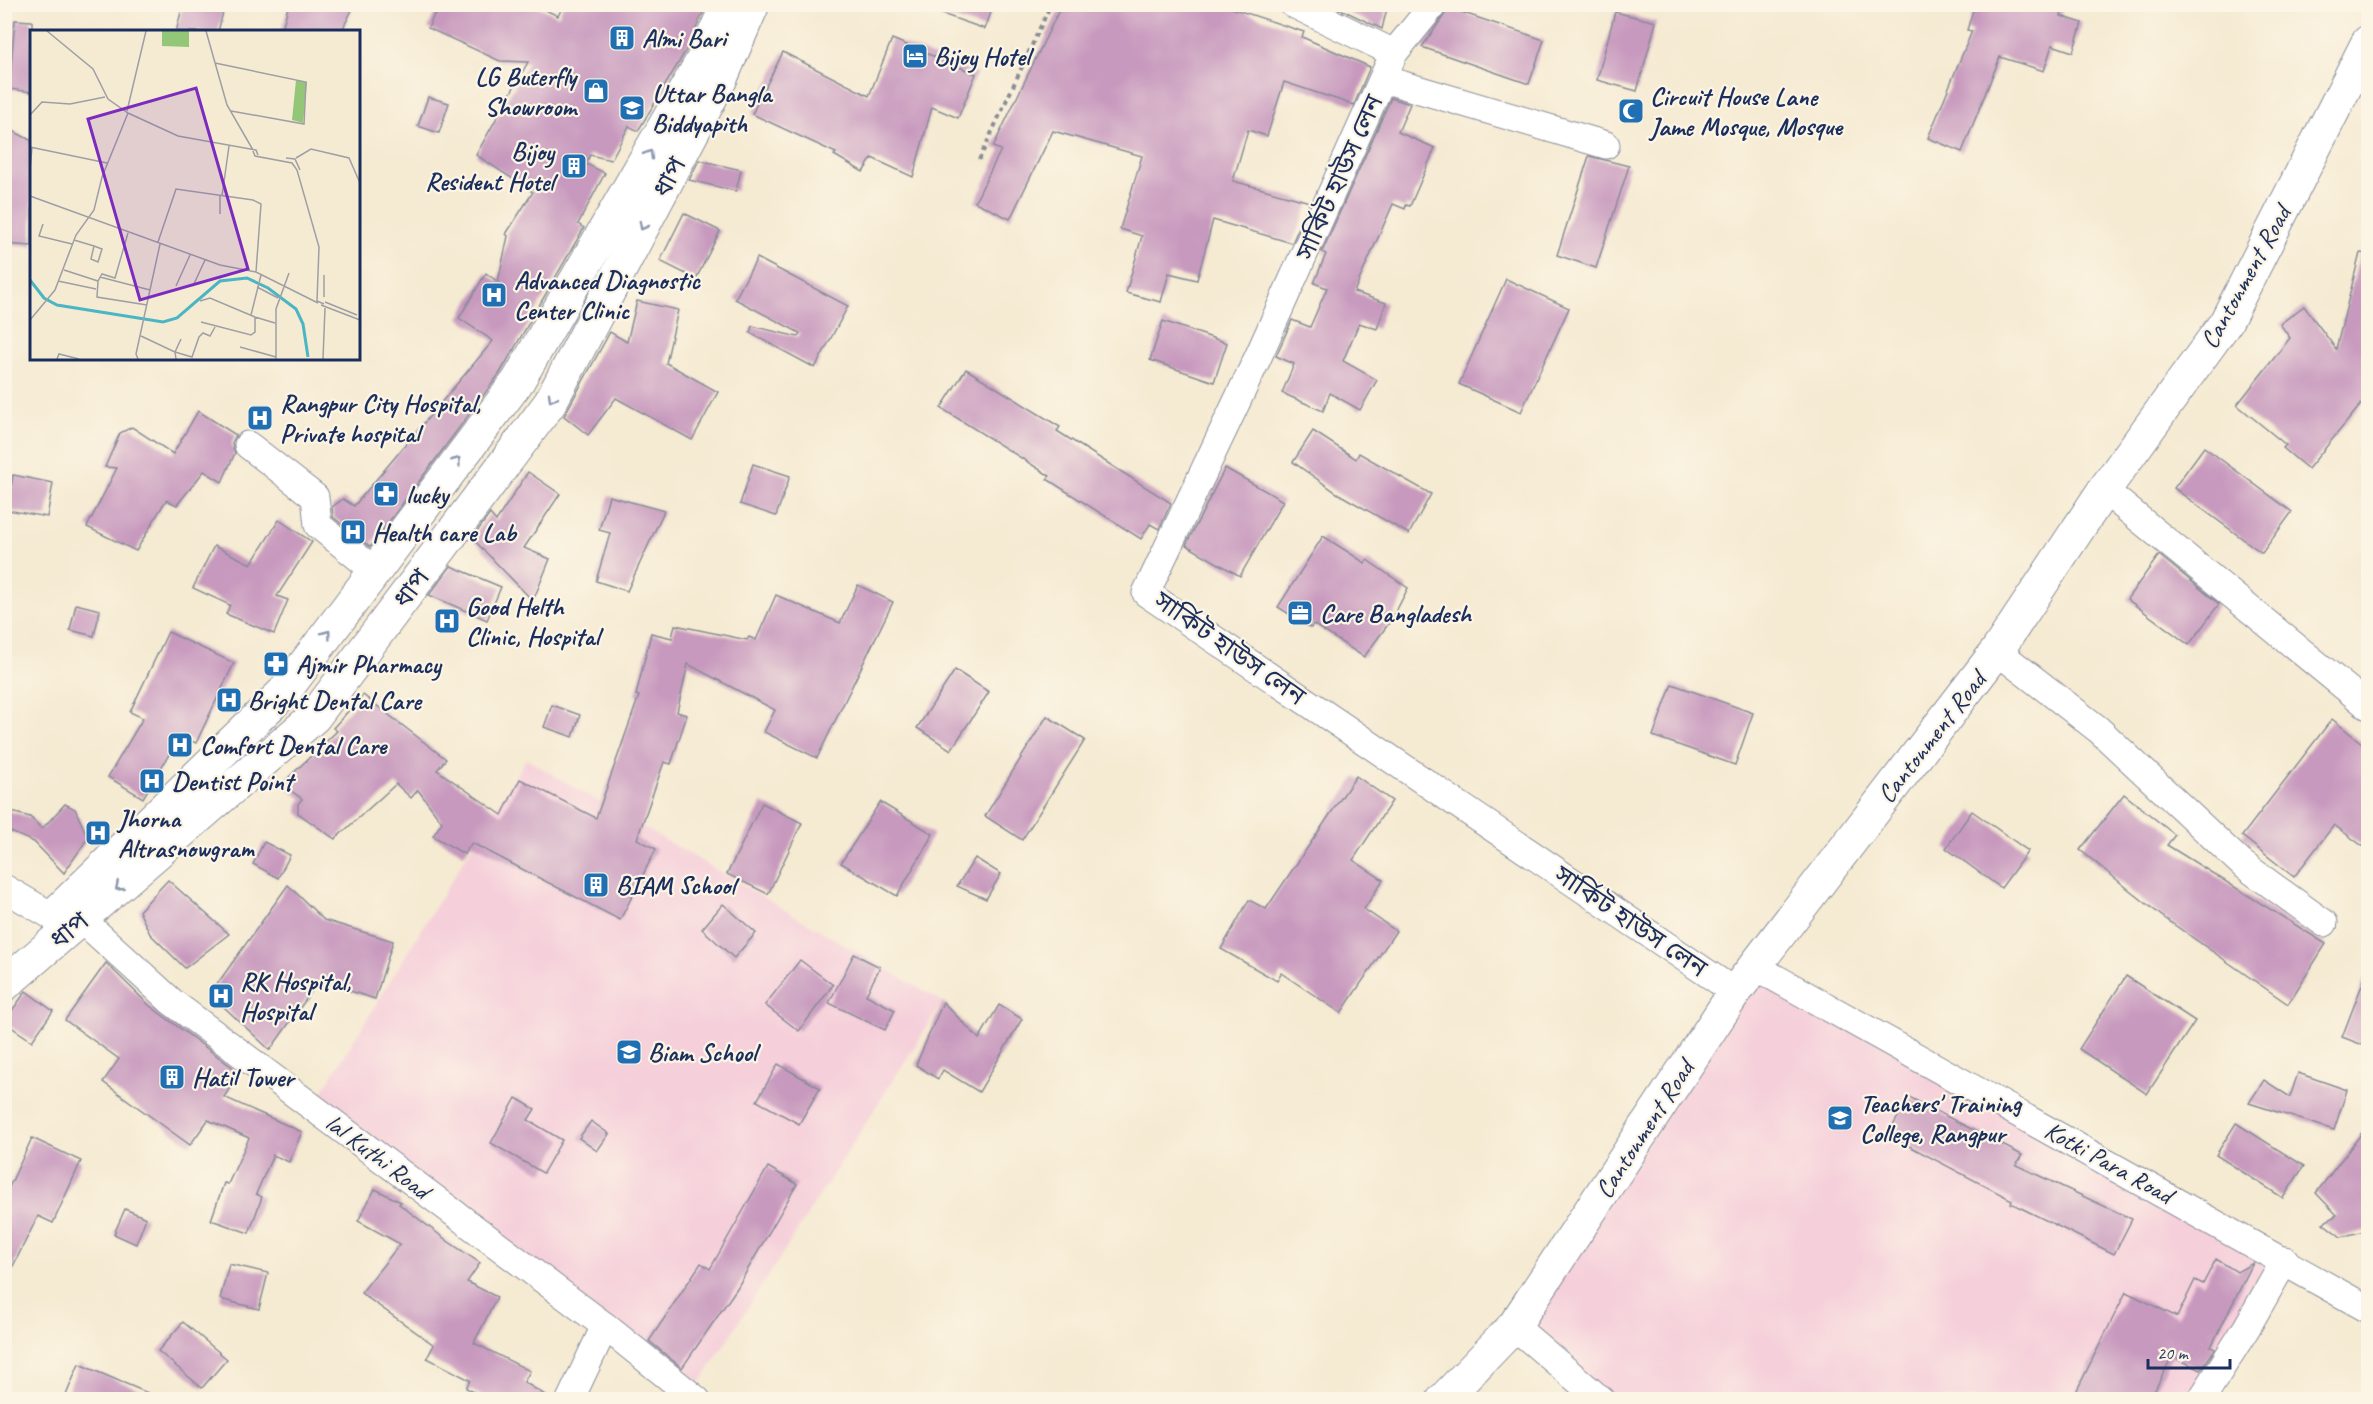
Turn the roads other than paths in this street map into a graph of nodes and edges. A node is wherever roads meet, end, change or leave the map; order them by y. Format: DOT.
graph roads {
  1 [pos="728,4"];
  2 [pos="753,4"];
  3 [pos="1293,4"];
  4 [pos="1434,4"];
  5 [pos="2368,42"];
  6 [pos="1394,53"];
  7 [pos="1383,79"];
  8 [pos="1606,145"];
  9 [pos="248,445"];
  10 [pos="2104,490"];
  11 [pos="375,571"];
  12 [pos="1997,651"];
  13 [pos="2368,706"];
  14 [pos="4,888"];
  15 [pos="67,913"];
  16 [pos="2324,923"];
  17 [pos="4,957"];
  18 [pos="1754,966"];
  19 [pos="4,985"];
  20 [pos="1735,992"];
  21 [pos="2285,1260"];
  22 [pos="2368,1309"];
  23 [pos="605,1326"];
  24 [pos="1514,1326"];
  25 [pos="570,1400"];
  26 [pos="697,1400"];
  27 [pos="1443,1400"];
  28 [pos="1601,1400"];
  29 [pos="2201,1400"];
  11 -- 1 [label="main road, ধাপ, one-way"];
  2 -- 15 [label="main road, ধাপ, one-way"];
  3 -- 6 [label="street"];
  4 -- 6 [label="street, সার্কিট হাউস লেন"];
  5 -- 10 [label="main road, Cantonment Road"];
  6 -- 7 [label="street, সার্কিট হাউস লেন"];
  7 -- 8 [label="street"];
  7 -- 20 [label="street, সার্কিট হাউস লেন"];
  9 -- 11 [label="street"];
  10 -- 12 [label="main road, Cantonment Road"];
  10 -- 13 [label="street"];
  15 -- 11 [label="main road, ধাপ, one-way"];
  12 -- 16 [label="street"];
  12 -- 18 [label="main road, Cantonment Road"];
  14 -- 15 [label="street, lal Kuthi Road"];
  15 -- 17 [label="main road, ধাপ"];
  15 -- 19 [label="main road, ধাপ"];
  15 -- 23 [label="street, lal Kuthi Road"];
  18 -- 20 [label="main road, Cantonment Road"];
  18 -- 21 [label="street, Kotki Para Road"];
  20 -- 24 [label="main road, Cantonment Road"];
  21 -- 22 [label="street, Kotki Para Road"];
  21 -- 29 [label="street"];
  23 -- 25 [label="street"];
  23 -- 26 [label="street, lal Kuthi Road"];
  24 -- 27 [label="main road, Cantonment Road"];
  24 -- 28 [label="street"];
}
